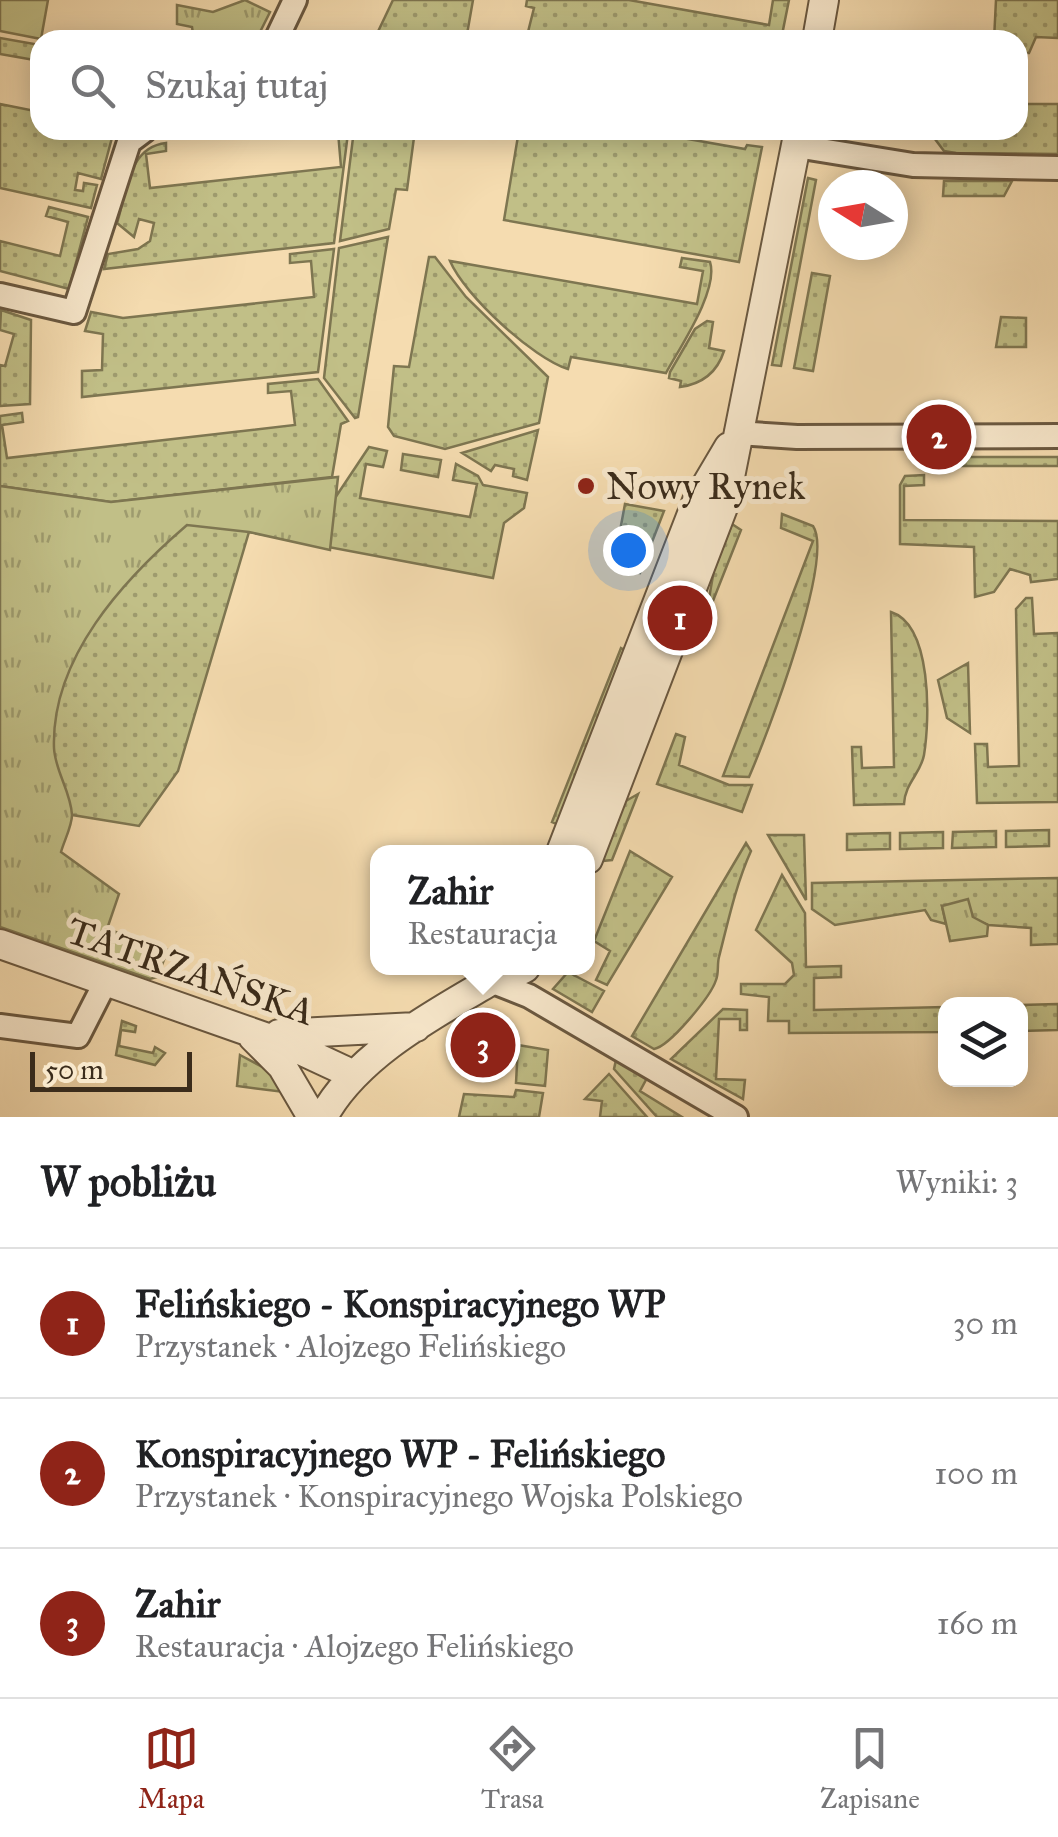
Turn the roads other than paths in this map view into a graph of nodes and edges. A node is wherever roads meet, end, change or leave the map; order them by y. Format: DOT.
graph roads {
  1 [pos="295,0"];
  2 [pos="824,0"];
  3 [pos="281,30"];
  4 [pos="818,30"];
  5 [pos="132,140"];
  6 [pos="798,140"];
  7 [pos="806,140"];
  8 [pos="1058,168"];
  9 [pos="0,295"];
  10 [pos="738,433"];
  11 [pos="1058,436"];
  12 [pos="564,845"];
  13 [pos="593,845"];
  14 [pos="0,944"];
  15 [pos="494,975"];
  16 [pos="497,975"];
  17 [pos="106,981"];
  18 [pos="0,1026"];
  19 [pos="423,1026"];
  20 [pos="243,1030"];
  21 [pos="354,1074"];
  22 [pos="312,1117"];
  23 [pos="323,1117"];
  24 [pos="736,1117"];
  1 -- 3 [label="street"];
  2 -- 4 [label="street"];
  5 -- 9 [label="street"];
  6 -- 10 [label="street"];
  7 -- 8 [label="street"];
  10 -- 11 [label="street"];
  10 -- 12 [label="street"];
  10 -- 13 [label="street"];
  14 -- 17 [label="street, TATRZAŃSKA"];
  15 -- 19 [label="street"];
  16 -- 24 [label="street"];
  17 -- 18 [label="street"];
  17 -- 20 [label="street, TATRZAŃSKA"];
  19 -- 20 [label="street"];
  19 -- 21 [label="street"];
  20 -- 21 [label="street, TATRZAŃSKA"];
  20 -- 22 [label="street"];
  21 -- 23 [label="street"];
}
